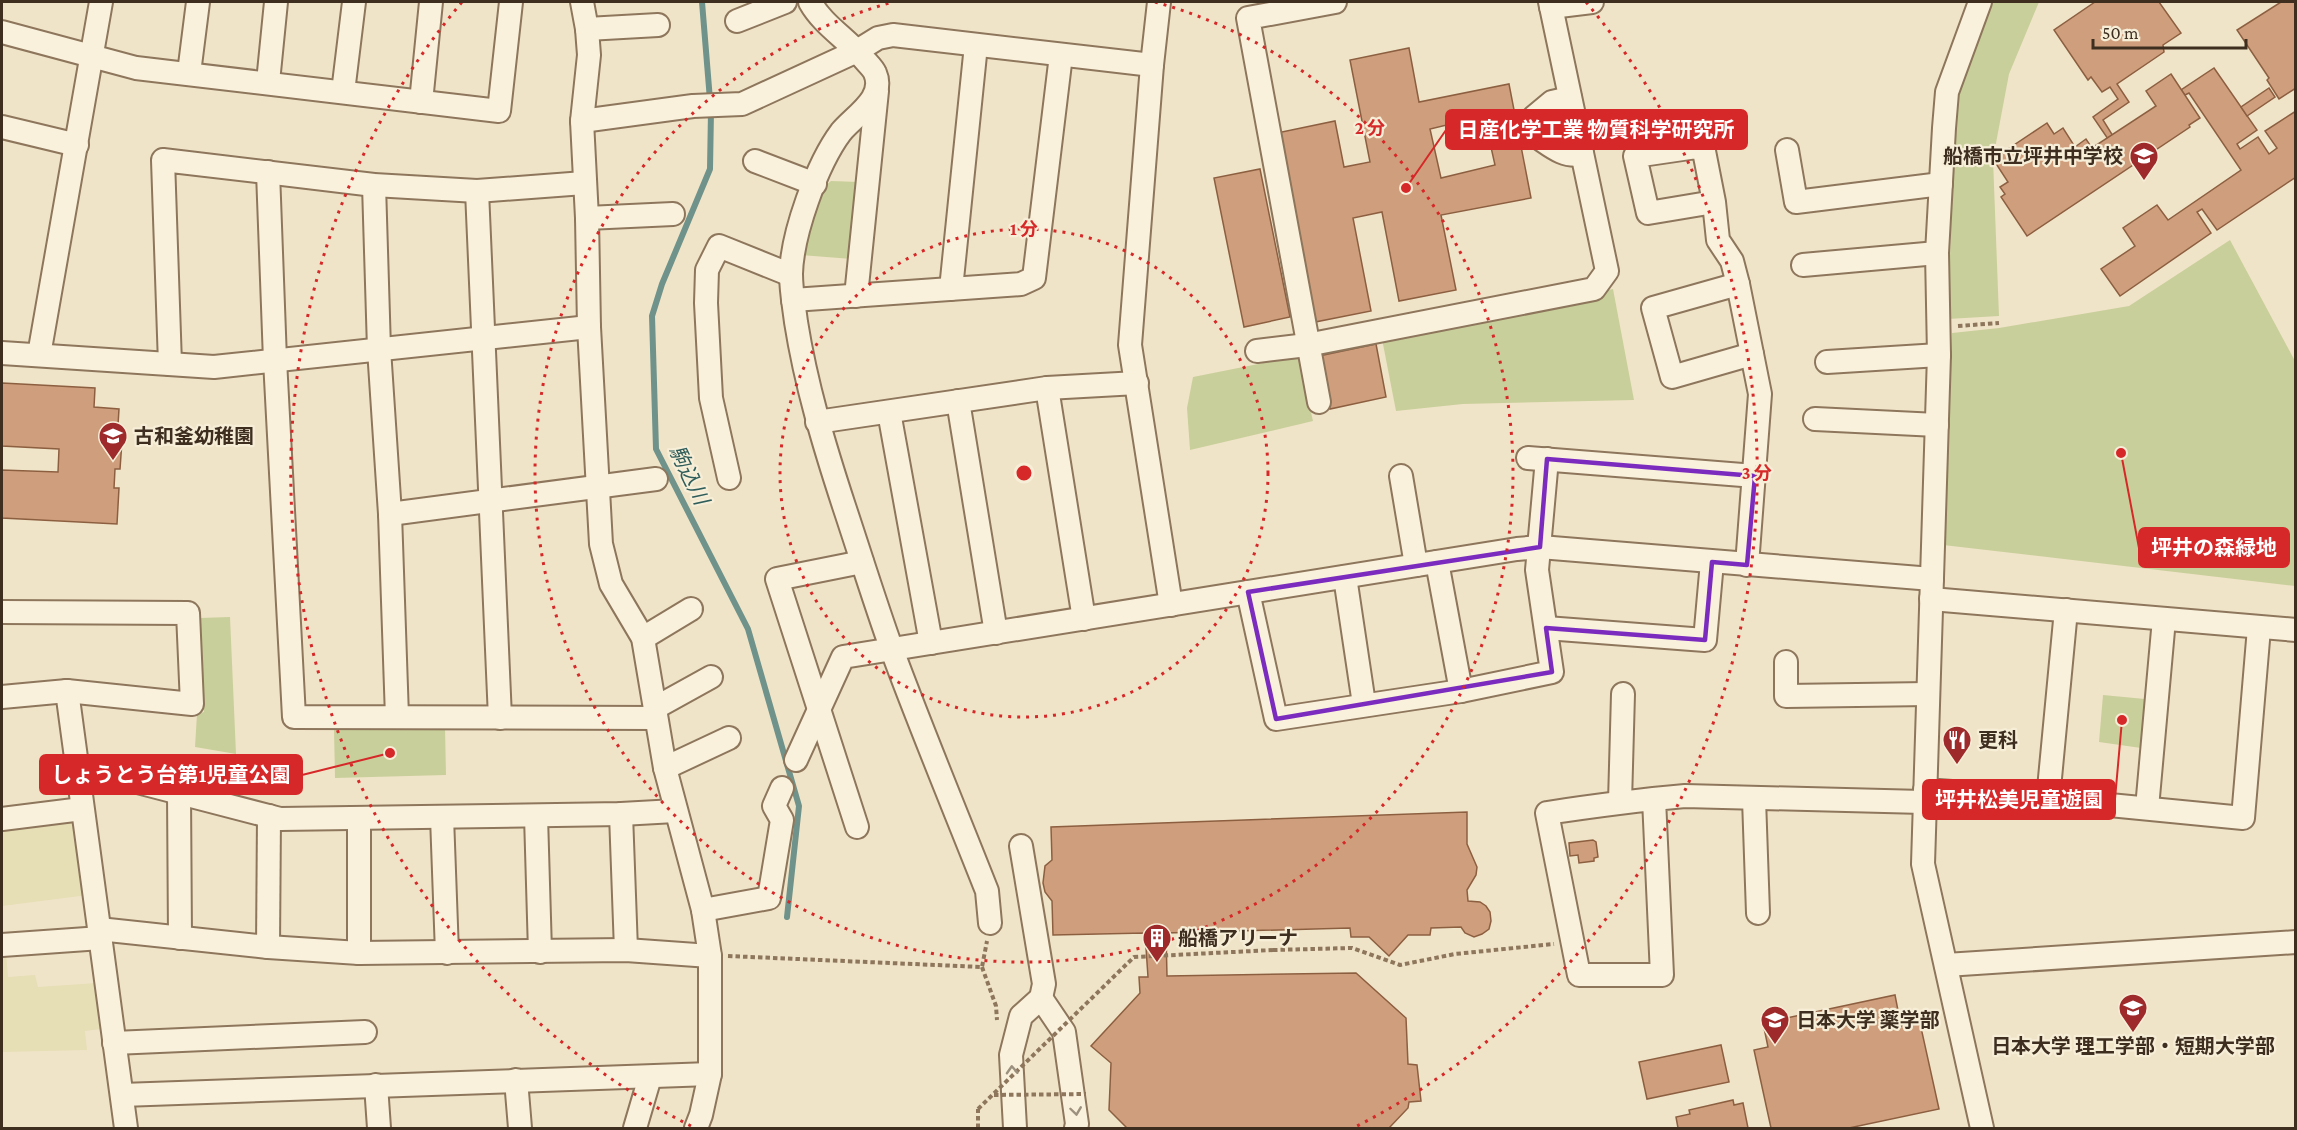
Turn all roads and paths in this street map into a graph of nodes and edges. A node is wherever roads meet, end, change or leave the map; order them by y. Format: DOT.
graph roads {
  1 [pos="101,2"];
  2 [pos="198,2"];
  3 [pos="276,2"];
  4 [pos="354,2"];
  5 [pos="431,2"];
  6 [pos="511,2"];
  7 [pos="582,2"];
  8 [pos="785,2"];
  9 [pos="810,2"];
  10 [pos="1159,2"];
  11 [pos="1335,2"];
  12 [pos="1592,2"];
  13 [pos="1980,2"];
  14 [pos="1551,4"];
  15 [pos="737,21"];
  16 [pos="658,25"];
  17 [pos="587,28"];
  18 [pos="2,32"];
  19 [pos="976,45"];
  20 [pos="857,51"];
  21 [pos="1061,55"];
  22 [pos="93,56"];
  23 [pos="1152,65"];
  24 [pos="189,73"];
  25 [pos="268,82"];
  26 [pos="877,90"];
  27 [pos="343,92"];
  28 [pos="1570,98"];
  29 [pos="422,102"];
  30 [pos="582,121"];
  31 [pos="2,128"];
  32 [pos="77,145"];
  33 [pos="1787,150"];
  34 [pos="1582,154"];
  35 [pos="755,161"];
  36 [pos="268,172"];
  37 [pos="584,183"];
  38 [pos="815,184"];
  39 [pos="1941,184"];
  40 [pos="374,185"];
  41 [pos="477,191"];
  42 [pos="1714,202"];
  43 [pos="673,214"];
  44 [pos="587,218"];
  45 [pos="1937,253"];
  46 [pos="1803,266"];
  47 [pos="791,275"];
  48 [pos="1738,284"];
  49 [pos="951,289"];
  50 [pos="856,296"];
  51 [pos="793,300"];
  52 [pos="1999,323"];
  53 [pos="1957,326"];
  54 [pos="589,327"];
  55 [pos="484,337"];
  56 [pos="1307,345"];
  57 [pos="379,349"];
  58 [pos="1257,351"];
  59 [pos="2,352"];
  60 [pos="1752,354"];
  61 [pos="39,355"];
  62 [pos="1939,355"];
  63 [pos="275,360"];
  64 [pos="1827,362"];
  65 [pos="170,364"];
  66 [pos="1137,383"];
  67 [pos="1047,388"];
  68 [pos="958,401"];
  69 [pos="1319,402"];
  70 [pos="889,412"];
  71 [pos="1815,419"];
  72 [pos="817,422"];
  73 [pos="1937,425"];
  74 [pos="1401,476"];
  75 [pos="1755,476"];
  76 [pos="729,478"];
  77 [pos="656,479"];
  78 [pos="597,486"];
  79 [pos="490,502"];
  80 [pos="390,514"];
  81 [pos="1540,547"];
  82 [pos="862,562"];
  83 [pos="1712,562"];
  84 [pos="1426,564"];
  85 [pos="1747,565"];
  86 [pos="1345,577"];
  87 [pos="1932,589"];
  88 [pos="1248,592"];
  89 [pos="1172,605"];
  90 [pos="691,609"];
  91 [pos="2066,610"];
  92 [pos="2,612"];
  93 [pos="1084,619"];
  94 [pos="2164,619"];
  95 [pos="1546,628"];
  96 [pos="2259,628"];
  97 [pos="2295,630"];
  98 [pos="996,633"];
  99 [pos="643,638"];
  100 [pos="931,643"];
  101 [pos="892,650"];
  102 [pos="1785,662"];
  103 [pos="711,677"];
  104 [pos="67,691"];
  105 [pos="1461,691"];
  106 [pos="1623,694"];
  107 [pos="1928,694"];
  108 [pos="2,697"];
  109 [pos="1364,704"];
  110 [pos="819,710"];
  111 [pos="655,713"];
  112 [pos="397,717"];
  113 [pos="500,718"];
  114 [pos="729,738"];
  115 [pos="796,760"];
  116 [pos="76,766"];
  117 [pos="665,768"];
  118 [pos="782,788"];
  119 [pos="179,793"];
  120 [pos="1924,796"];
  121 [pos="1654,799"];
  122 [pos="1754,799"];
  123 [pos="2048,799"];
  124 [pos="1620,802"];
  125 [pos="2147,808"];
  126 [pos="82,809"];
  127 [pos="675,811"];
  128 [pos="621,814"];
  129 [pos="269,816"];
  130 [pos="536,816"];
  131 [pos="442,817"];
  132 [pos="359,818"];
  133 [pos="2,819"];
  134 [pos="857,827"];
  135 [pos="1021,846"];
  136 [pos="704,910"];
  137 [pos="1758,913"];
  138 [pos="990,923"];
  139 [pos="100,934"];
  140 [pos="180,938"];
  141 [pos="2295,942"];
  142 [pos="1572,943"];
  143 [pos="2,945"];
  144 [pos="268,947"];
  145 [pos="626,950"];
  146 [pos="540,952"];
  147 [pos="359,953"];
  148 [pos="447,953"];
  149 [pos="710,956"];
  150 [pos="1946,965"];
  151 [pos="1041,998"];
  152 [pos="364,1032"];
  153 [pos="114,1043"];
  154 [pos="710,1074"];
  155 [pos="650,1077"];
  156 [pos="516,1080"];
  157 [pos="376,1085"];
  158 [pos="1086,1094"];
  159 [pos="122,1095"];
  160 [pos="993,1095"];
  161 [pos="126,1128"];
  162 [pos="379,1128"];
  163 [pos="520,1128"];
  164 [pos="635,1128"];
  165 [pos="696,1128"];
  166 [pos="978,1128"];
  167 [pos="1015,1128"];
  168 [pos="1076,1128"];
  169 [pos="1982,1128"];
  1 -- 22 [label="street"];
  2 -- 24 [label="street"];
  3 -- 25 [label="street"];
  4 -- 27 [label="street"];
  5 -- 29 [label="street"];
  6 -- 29 [label="street"];
  7 -- 17 [label="street"];
  8 -- 15 [label="street"];
  9 -- 20 [label="street"];
  10 -- 23 [label="street"];
  11 -- 56 [label="street"];
  12 -- 14 [label="street"];
  13 -- 39 [label="street"];
  14 -- 28 [label="street"];
  16 -- 17 [label="street"];
  17 -- 30 [label="street"];
  18 -- 22 [label="street"];
  19 -- 20 [label="street"];
  19 -- 21 [label="street"];
  19 -- 49 [label="street"];
  20 -- 26 [label="street"];
  20 -- 30 [label="street"];
  21 -- 23 [label="street"];
  21 -- 49 [label="street"];
  22 -- 24 [label="street"];
  22 -- 32 [label="street"];
  23 -- 66 [label="street"];
  24 -- 25 [label="street"];
  25 -- 27 [label="street"];
  26 -- 38 [label="street"];
  26 -- 50 [label="street"];
  27 -- 29 [label="street"];
  28 -- 34 [label="street"];
  28 -- 34 [label="street"];
  30 -- 37 [label="street"];
  31 -- 32 [label="street"];
  32 -- 61 [label="street"];
  33 -- 39 [label="street"];
  34 -- 56 [label="street"];
  35 -- 38 [label="street"];
  36 -- 40 [label="street"];
  36 -- 63 [label="street"];
  36 -- 65 [label="street"];
  37 -- 41 [label="street"];
  37 -- 44 [label="street"];
  38 -- 47 [label="street"];
  39 -- 45 [label="street"];
  40 -- 41 [label="street"];
  40 -- 57 [label="street"];
  41 -- 55 [label="street"];
  42 -- 48 [label="street"];
  43 -- 44 [label="street"];
  44 -- 54 [label="street"];
  45 -- 46 [label="street"];
  45 -- 62 [label="street"];
  47 -- 51 [label="street"];
  47 -- 76 [label="street"];
  48 -- 60 [label="street"];
  48 -- 60 [label="street"];
  49 -- 50 [label="street"];
  50 -- 51 [label="street"];
  51 -- 72 [label="street"];
  52 -- 53 [label="path"];
  54 -- 55 [label="street"];
  54 -- 78 [label="street"];
  55 -- 57 [label="street"];
  55 -- 79 [label="street"];
  56 -- 58 [label="street"];
  56 -- 69 [label="street"];
  57 -- 63 [label="street"];
  57 -- 80 [label="street"];
  59 -- 61 [label="street"];
  60 -- 75 [label="street"];
  61 -- 65 [label="street"];
  62 -- 64 [label="street"];
  62 -- 73 [label="street"];
  63 -- 65 [label="street"];
  63 -- 112 [label="street"];
  66 -- 67 [label="street"];
  66 -- 89 [label="street"];
  67 -- 68 [label="street"];
  67 -- 93 [label="street"];
  68 -- 70 [label="street"];
  68 -- 98 [label="street"];
  70 -- 72 [label="street"];
  70 -- 100 [label="street"];
  71 -- 73 [label="street"];
  72 -- 82 [label="street"];
  73 -- 87 [label="street"];
  74 -- 84 [label="street"];
  75 -- 81 [label="street"];
  75 -- 85 [label="street"];
  77 -- 78 [label="street"];
  78 -- 79 [label="street"];
  78 -- 99 [label="street"];
  79 -- 80 [label="street"];
  79 -- 113 [label="street"];
  80 -- 112 [label="street"];
  81 -- 83 [label="street"];
  81 -- 84 [label="street"];
  81 -- 95 [label="street"];
  82 -- 101 [label="street"];
  82 -- 110 [label="street"];
  83 -- 85 [label="street"];
  83 -- 95 [label="street"];
  84 -- 86 [label="street"];
  84 -- 105 [label="street"];
  85 -- 87 [label="street"];
  86 -- 88 [label="street"];
  86 -- 109 [label="street"];
  87 -- 91 [label="street"];
  87 -- 107 [label="street"];
  88 -- 89 [label="street"];
  88 -- 109 [label="street"];
  89 -- 93 [label="street"];
  90 -- 99 [label="street"];
  91 -- 94 [label="street"];
  91 -- 123 [label="street"];
  92 -- 104 [label="street"];
  93 -- 98 [label="street"];
  94 -- 96 [label="street"];
  94 -- 125 [label="street"];
  95 -- 105 [label="street"];
  96 -- 97 [label="street"];
  96 -- 125 [label="street"];
  98 -- 100 [label="street"];
  99 -- 111 [label="street"];
  100 -- 101 [label="street"];
  101 -- 110 [label="street"];
  101 -- 138 [label="street"];
  102 -- 107 [label="street"];
  103 -- 111 [label="street"];
  104 -- 108 [label="street"];
  104 -- 116 [label="street"];
  105 -- 109 [label="street"];
  106 -- 124 [label="street"];
  107 -- 120 [label="street"];
  110 -- 115 [label="street"];
  110 -- 134 [label="street"];
  111 -- 113 [label="street"];
  111 -- 117 [label="street"];
  112 -- 113 [label="street"];
  114 -- 117 [label="street"];
  116 -- 119 [label="street"];
  116 -- 126 [label="street"];
  117 -- 127 [label="street"];
  118 -- 136 [label="street"];
  119 -- 129 [label="street"];
  119 -- 140 [label="street"];
  120 -- 122 [label="street"];
  120 -- 123 [label="street"];
  120 -- 150 [label="street"];
  121 -- 122 [label="street"];
  121 -- 124 [label="street"];
  121 -- 142 [label="street"];
  122 -- 137 [label="street"];
  123 -- 125 [label="street"];
  124 -- 142 [label="street"];
  126 -- 133 [label="street"];
  126 -- 139 [label="street"];
  127 -- 128 [label="street"];
  127 -- 136 [label="street"];
  128 -- 130 [label="street"];
  128 -- 145 [label="street"];
  129 -- 132 [label="street"];
  129 -- 144 [label="street"];
  130 -- 131 [label="street"];
  130 -- 146 [label="street"];
  131 -- 132 [label="street"];
  131 -- 148 [label="street"];
  132 -- 147 [label="street"];
  135 -- 151 [label="street"];
  136 -- 149 [label="street"];
  138 -- 149 [label="path"];
  139 -- 140 [label="street"];
  139 -- 143 [label="street"];
  139 -- 153 [label="street"];
  140 -- 144 [label="street"];
  141 -- 150 [label="street"];
  142 -- 160 [label="path, bridge"];
  144 -- 147 [label="street"];
  145 -- 146 [label="street"];
  145 -- 149 [label="street"];
  146 -- 148 [label="street"];
  147 -- 148 [label="street"];
  149 -- 154 [label="street"];
  150 -- 169 [label="street"];
  167 -- 151 [label="street, one-way"];
  151 -- 168 [label="street, one-way"];
  152 -- 153 [label="street"];
  153 -- 159 [label="street"];
  154 -- 155 [label="street"];
  154 -- 165 [label="street"];
  155 -- 156 [label="street"];
  155 -- 164 [label="street"];
  156 -- 157 [label="street"];
  156 -- 163 [label="street"];
  157 -- 159 [label="street"];
  157 -- 162 [label="street"];
  158 -- 160 [label="path, bridge"];
  159 -- 161 [label="street"];
  160 -- 166 [label="path, bridge"];
}
